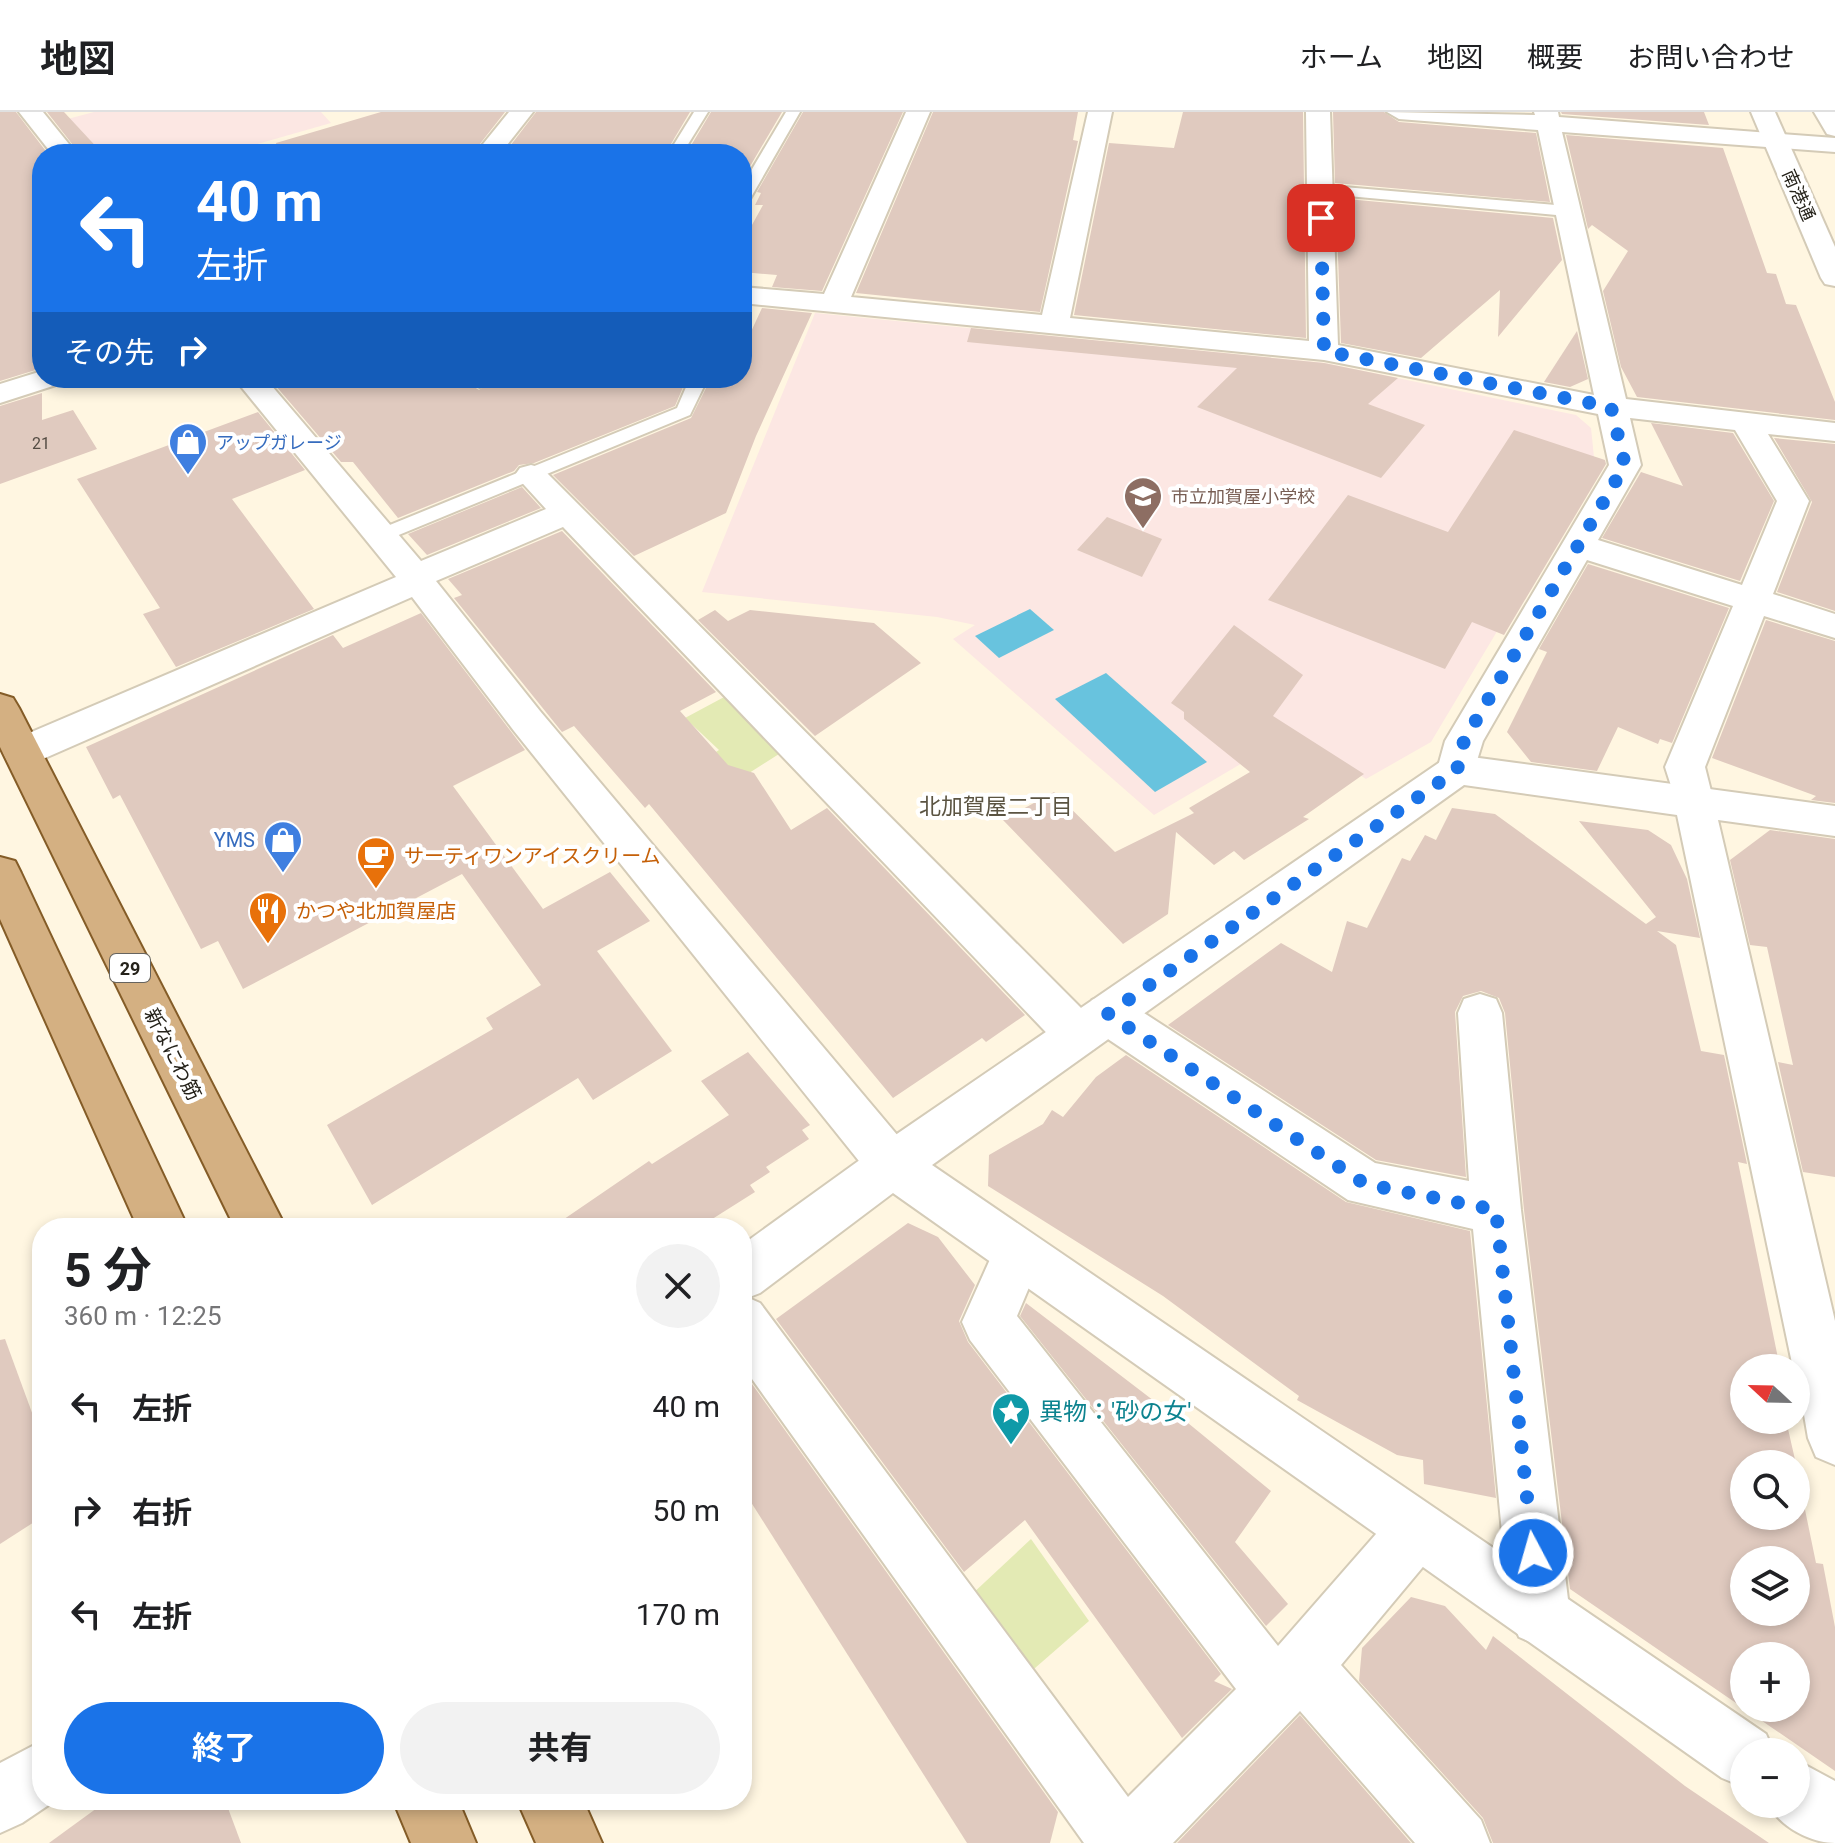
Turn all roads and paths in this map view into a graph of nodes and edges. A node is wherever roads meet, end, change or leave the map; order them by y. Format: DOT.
graph roads {
  1 [pos="31,112"];
  2 [pos="521,112"];
  3 [pos="701,112"];
  4 [pos="793,112"];
  5 [pos="918,112"];
  6 [pos="1100,112"];
  7 [pos="1318,112"];
  8 [pos="1399,112"];
  9 [pos="1763,112"];
  10 [pos="1826,112"];
  11 [pos="1547,117"];
  12 [pos="1835,129"];
  13 [pos="1774,140"];
  14 [pos="57,144"];
  15 [pos="495,144"];
  16 [pos="681,144"];
  17 [pos="1835,145"];
  18 [pos="752,182"];
  19 [pos="1320,190"];
  20 [pos="1567,211"];
  21 [pos="1835,278"];
  22 [pos="752,296"];
  23 [pos="834,304"];
  24 [pos="1054,323"];
  25 [pos="1324,351"];
  26 [pos="32,383"];
  27 [pos="257,388"];
  28 [pos="694,388"];
  29 [pos="0,394"];
  30 [pos="1611,407"];
  31 [pos="1746,423"];
  32 [pos="1835,432"];
  33 [pos="531,475"];
  34 [pos="566,513"];
  35 [pos="382,535"];
  36 [pos="1576,545"];
  37 [pos="416,579"];
  38 [pos="1754,600"];
  39 [pos="1835,626"];
  40 [pos="0,708"];
  41 [pos="22,752"];
  42 [pos="1457,770"];
  43 [pos="1694,803"];
  44 [pos="1835,821"];
  45 [pos="0,873"];
  46 [pos="1480,1013"];
  47 [pos="1093,1024"];
  48 [pos="892,1165"];
  49 [pos="1496,1210"];
  50 [pos="158,1218"];
  51 [pos="256,1218"];
  52 [pos="1018,1254"];
  53 [pos="752,1268"];
  54 [pos="752,1335"];
  55 [pos="1835,1438"];
  56 [pos="1417,1530"];
  57 [pos="1540,1616"];
  58 [pos="1288,1679"];
  59 [pos="1730,1746"];
  60 [pos="32,1779"];
  61 [pos="0,1801"];
  62 [pos="1810,1802"];
  63 [pos="429,1810"];
  64 [pos="554,1810"];
  65 [pos="1835,1819"];
  66 [pos="444,1843"];
  67 [pos="570,1843"];
  68 [pos="1125,1843"];
  69 [pos="1458,1843"];
  1 -- 14 [label="street"];
  2 -- 15 [label="street"];
  3 -- 16 [label="lane"];
  4 -- 18 [label="lane"];
  5 -- 23 [label="street"];
  6 -- 24 [label="street"];
  7 -- 19 [label="street"];
  8 -- 11 [label="street"];
  9 -- 13 [label="street, 南港通"];
  10 -- 12 [label="street"];
  11 -- 13 [label="street"];
  11 -- 20 [label="street"];
  13 -- 17 [label="street"];
  13 -- 21 [label="street, 南港通"];
  19 -- 20 [label="lane"];
  19 -- 25 [label="street"];
  20 -- 30 [label="street"];
  22 -- 23 [label="street"];
  23 -- 24 [label="street"];
  24 -- 25 [label="street"];
  25 -- 30 [label="street"];
  26 -- 29 [label="street"];
  27 -- 35 [label="street"];
  28 -- 33 [label="lane"];
  30 -- 31 [label="street"];
  30 -- 36 [label="street"];
  31 -- 32 [label="street"];
  31 -- 38 [label="street"];
  33 -- 34 [label="street"];
  33 -- 35 [label="lane"];
  34 -- 37 [label="street"];
  34 -- 47 [label="street"];
  35 -- 37 [label="street"];
  36 -- 38 [label="street"];
  36 -- 42 [label="street"];
  37 -- 41 [label="street"];
  37 -- 48 [label="street"];
  38 -- 39 [label="street"];
  38 -- 43 [label="street"];
  40 -- 41 [label="main road, 新なにわ筋 / 29"];
  41 -- 51 [label="main road, 新なにわ筋 / 29"];
  42 -- 43 [label="street"];
  42 -- 47 [label="street"];
  43 -- 44 [label="street"];
  43 -- 55 [label="street"];
  45 -- 50 [label="main road"];
  46 -- 49 [label="street"];
  47 -- 48 [label="street"];
  47 -- 49 [label="street"];
  48 -- 52 [label="street"];
  48 -- 53 [label="street"];
  49 -- 57 [label="street"];
  52 -- 56 [label="street"];
  52 -- 58 [label="street"];
  54 -- 68 [label="street"];
  56 -- 57 [label="street"];
  56 -- 58 [label="street"];
  57 -- 59 [label="street"];
  58 -- 68 [label="street"];
  58 -- 69 [label="street"];
  60 -- 61 [label="street"];
  62 -- 65 [label="street"];
  63 -- 66 [label="main road"];
  64 -- 67 [label="main road"];
}
